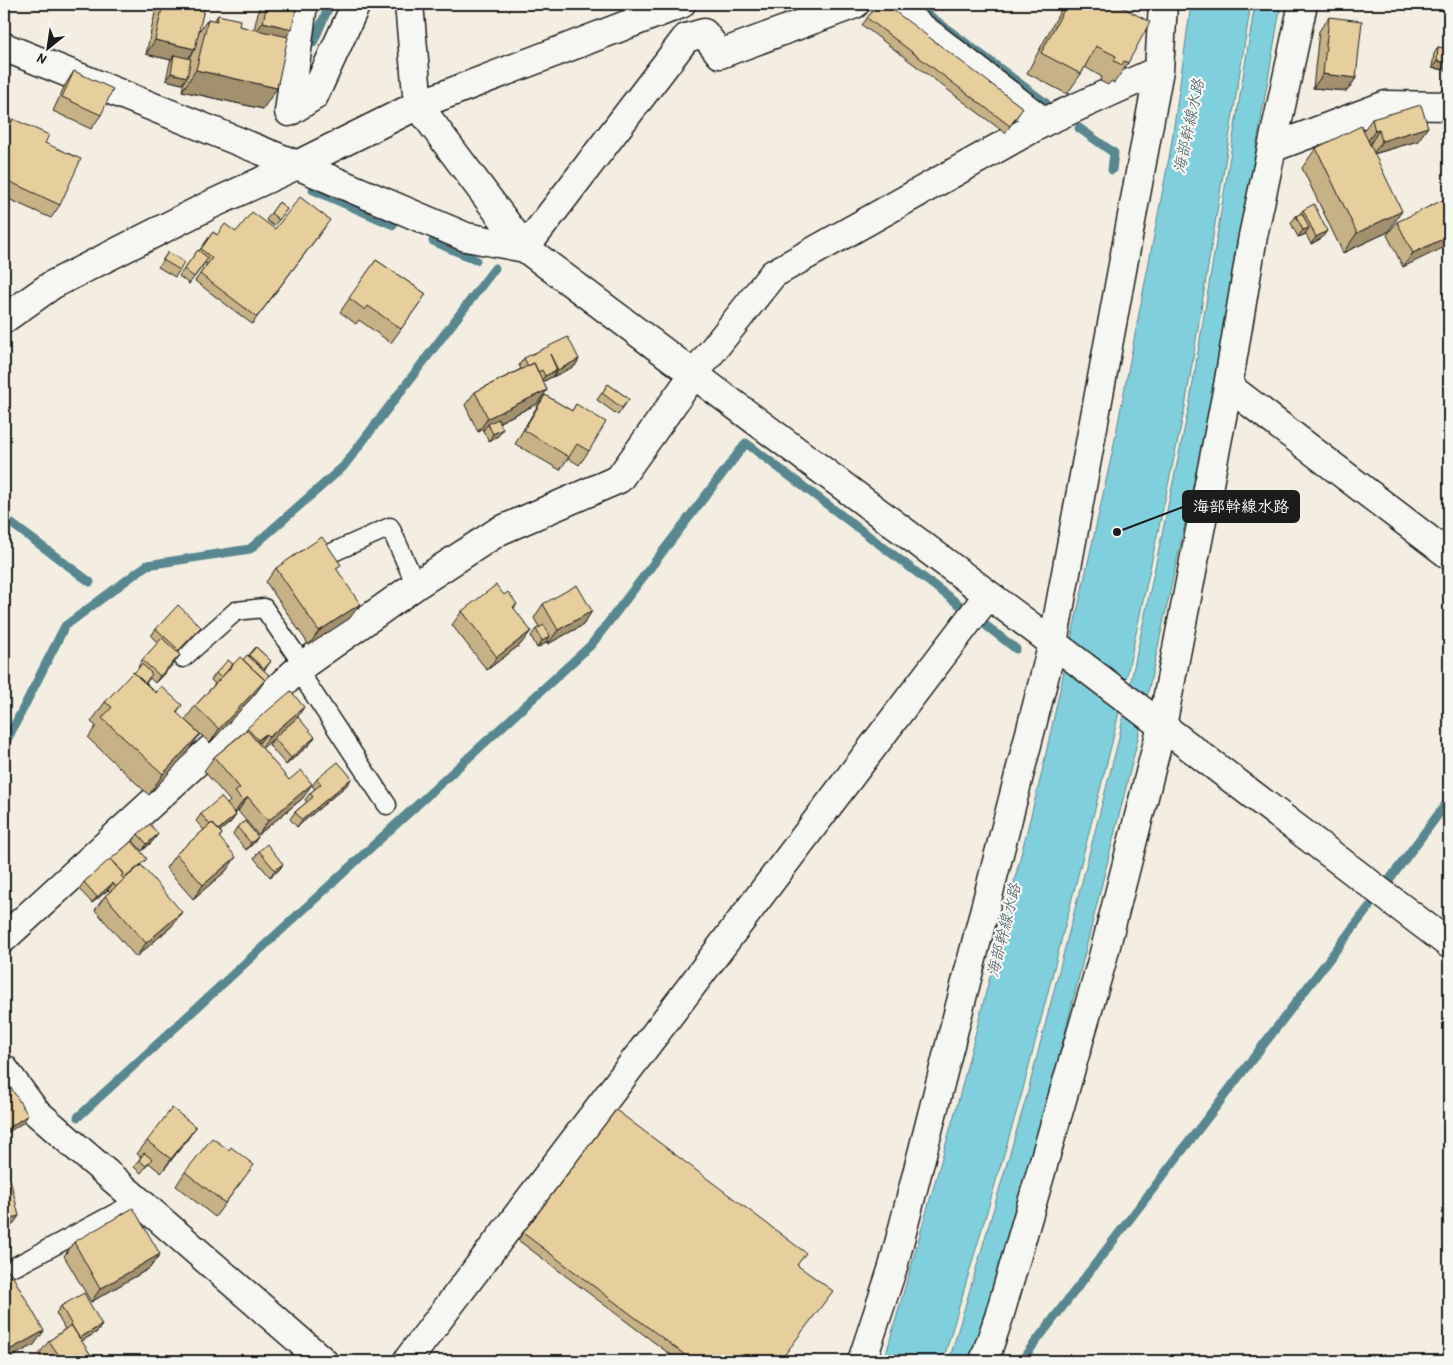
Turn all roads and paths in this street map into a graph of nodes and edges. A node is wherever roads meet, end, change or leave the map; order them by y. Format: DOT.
graph roads {
  1 [pos="303,4"];
  2 [pos="356,4"];
  3 [pos="410,4"];
  4 [pos="682,4"];
  5 [pos="855,4"];
  6 [pos="891,4"];
  7 [pos="1163,4"];
  8 [pos="1302,4"];
  9 [pos="4,47"];
  10 [pos="1159,70"];
  11 [pos="418,105"];
  12 [pos="1449,106"];
  13 [pos="1044,122"];
  14 [pos="1272,148"];
  15 [pos="297,165"];
  16 [pos="525,248"];
  17 [pos="4,319"];
  18 [pos="694,374"];
  19 [pos="1228,386"];
  20 [pos="329,554"];
  21 [pos="1449,555"];
  22 [pos="416,585"];
  23 [pos="988,595"];
  24 [pos="1060,649"];
  25 [pos="183,658"];
  26 [pos="300,667"];
  27 [pos="1156,722"];
  28 [pos="387,804"];
  29 [pos="4,938"];
  30 [pos="1449,944"];
  31 [pos="4,1069"];
  32 [pos="138,1201"];
  33 [pos="16,1266"];
  34 [pos="320,1360"];
  35 [pos="408,1361"];
  36 [pos="862,1361"];
  37 [pos="984,1361"];
  1 -- 2 [label="street"];
  3 -- 11 [label="street"];
  4 -- 11 [label="street"];
  5 -- 16 [label="street"];
  6 -- 13 [label="street"];
  7 -- 10 [label="street"];
  8 -- 14 [label="street"];
  9 -- 15 [label="street"];
  10 -- 13 [label="street"];
  10 -- 24 [label="street"];
  11 -- 15 [label="street"];
  11 -- 16 [label="street"];
  12 -- 14 [label="street"];
  13 -- 18 [label="street"];
  14 -- 19 [label="street"];
  15 -- 16 [label="street"];
  15 -- 17 [label="street"];
  16 -- 18 [label="street"];
  18 -- 22 [label="street"];
  18 -- 23 [label="street"];
  19 -- 21 [label="street"];
  19 -- 27 [label="street"];
  20 -- 22 [label="lane"];
  22 -- 26 [label="street"];
  23 -- 24 [label="street"];
  23 -- 35 [label="street"];
  24 -- 27 [label="street"];
  24 -- 36 [label="street"];
  25 -- 26 [label="lane"];
  26 -- 28 [label="lane"];
  26 -- 29 [label="street"];
  27 -- 30 [label="street"];
  27 -- 37 [label="street"];
  31 -- 32 [label="street"];
  32 -- 33 [label="lane"];
  32 -- 34 [label="street"];
}
